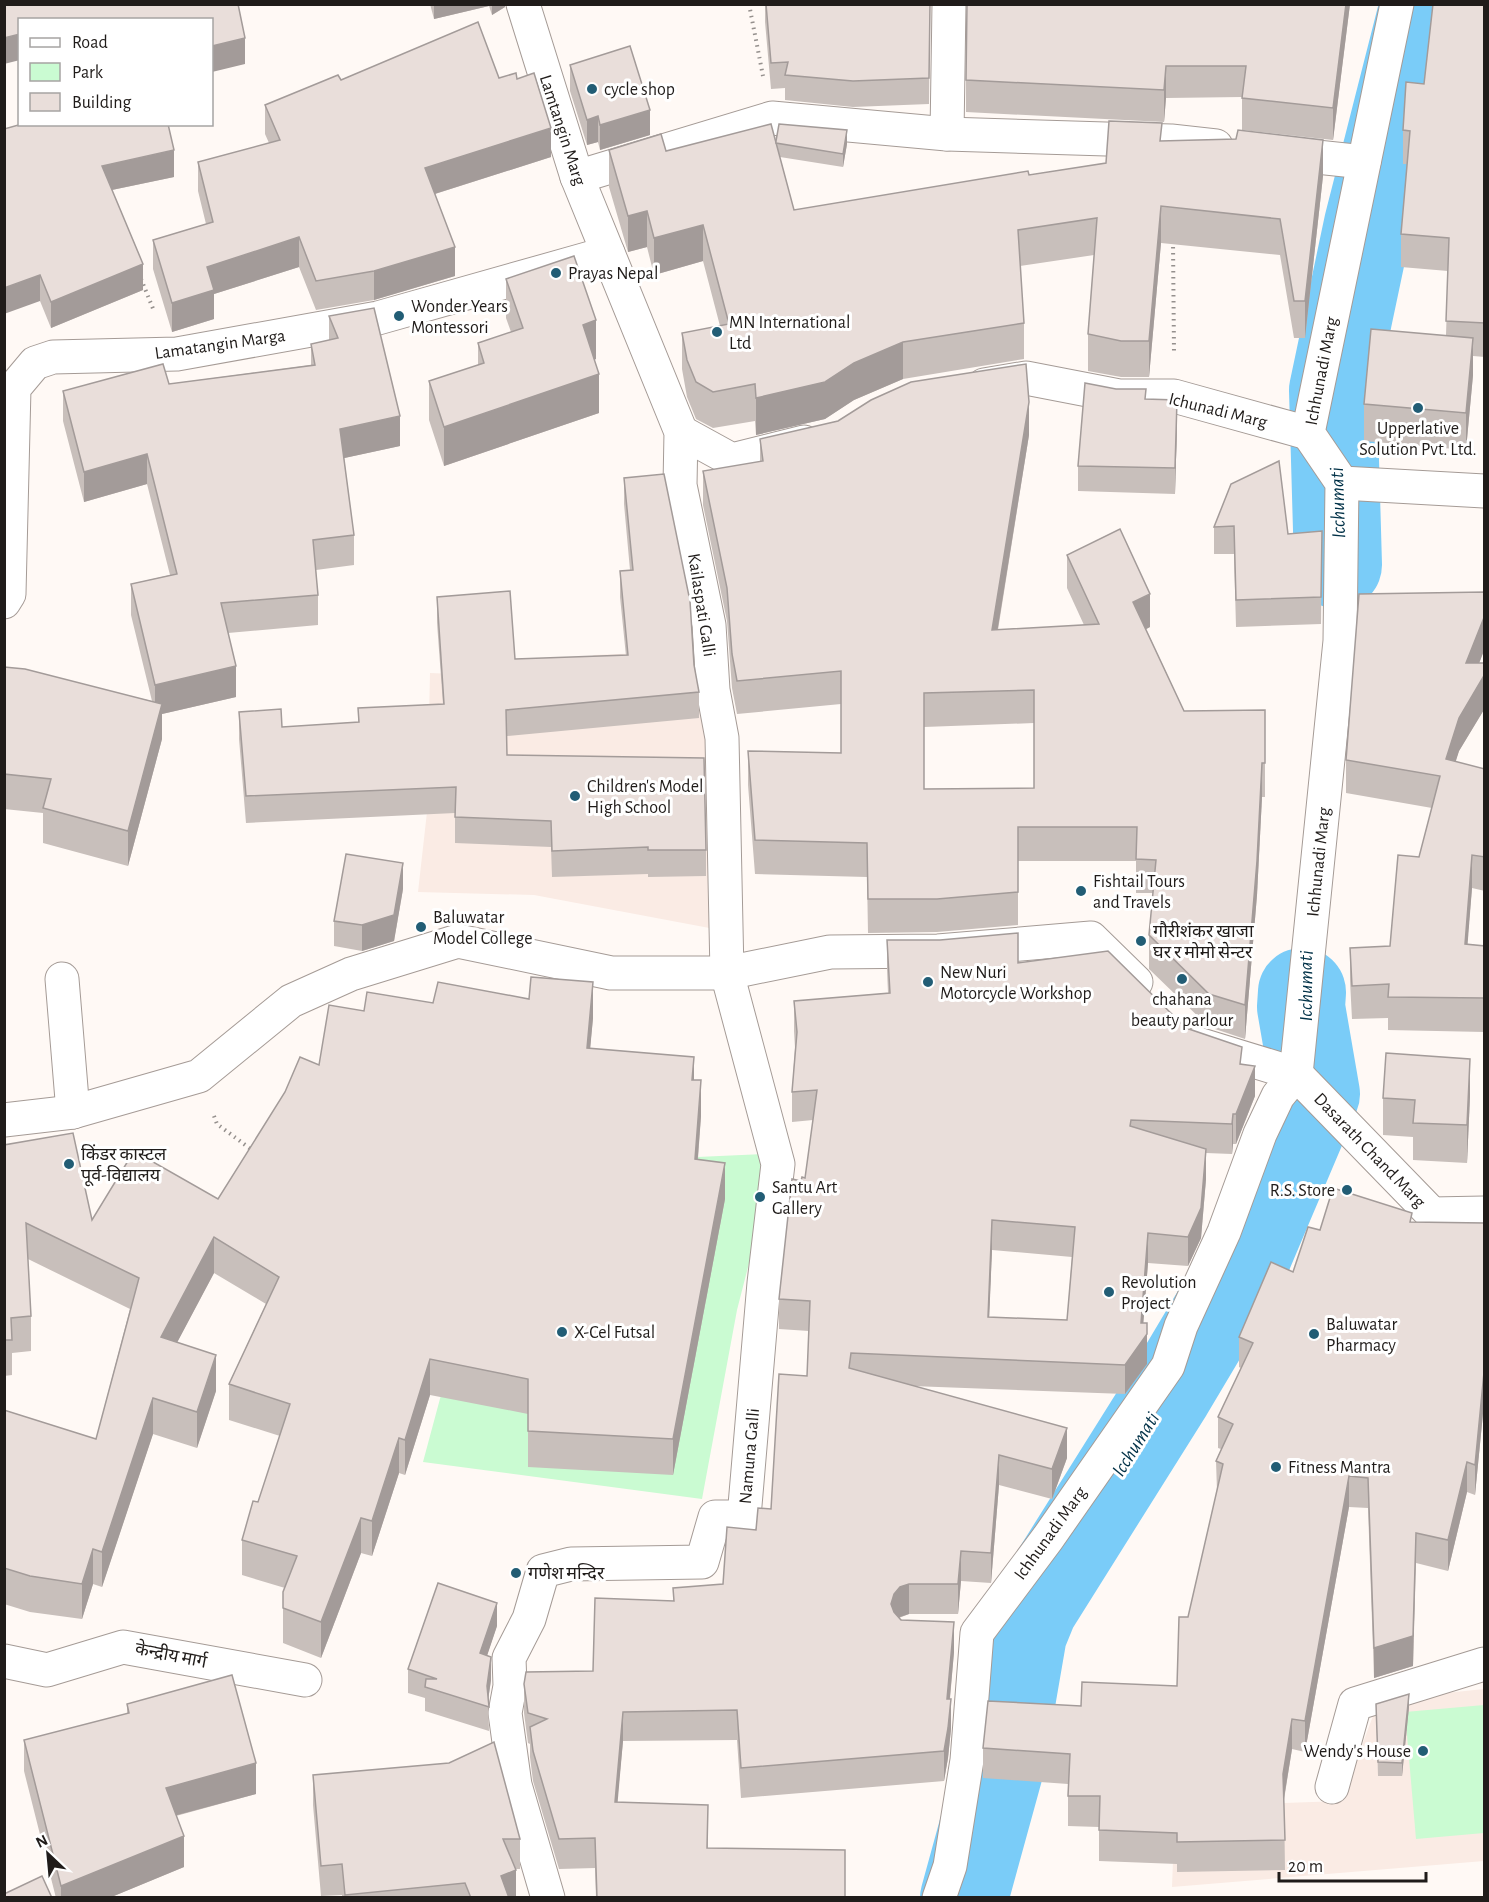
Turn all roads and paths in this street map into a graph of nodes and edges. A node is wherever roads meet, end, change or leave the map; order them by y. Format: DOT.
graph roads {
  1 [pos="524,4"];
  2 [pos="749,4"];
  3 [pos="949,4"];
  4 [pos="1397,4"];
  5 [pos="772,118"];
  6 [pos="947,134"];
  7 [pos="1364,162"];
  8 [pos="577,177"];
  9 [pos="1173,234"];
  10 [pos="608,253"];
  11 [pos="139,272"];
  12 [pos="177,354"];
  13 [pos="950,390"];
  14 [pos="1174,396"];
  15 [pos="681,432"];
  16 [pos="1308,433"];
  17 [pos="833,436"];
  18 [pos="1342,483"];
  19 [pos="1485,491"];
  20 [pos="4,602"];
  21 [pos="728,973"];
  22 [pos="62,979"];
  23 [pos="1296,1074"];
  24 [pos="199,1076"];
  25 [pos="73,1112"];
  26 [pos="4,1120"];
  27 [pos="255,1152"];
  28 [pos="1485,1213"];
  29 [pos="944,1633"];
  30 [pos="977,1633"];
  31 [pos="4,1661"];
  32 [pos="1485,1664"];
  33 [pos="305,1680"];
  34 [pos="1332,1787"];
  35 [pos="548,1898"];
  36 [pos="939,1898"];
  1 -- 8 [label="street, Lamtangin Marg"];
  2 -- 5 [label="path"];
  3 -- 6 [label="street"];
  4 -- 7 [label="street, Ichhunadi Marg"];
  5 -- 6 [label="street"];
  5 -- 8 [label="street"];
  6 -- 7 [label="street"];
  7 -- 16 [label="street, Ichhunadi Marg"];
  8 -- 10 [label="street, Lamtangin Marg"];
  9 -- 14 [label="path"];
  10 -- 12 [label="street, Lamatangin Marga"];
  10 -- 15 [label="street, Kailaspati Galli"];
  11 -- 12 [label="path"];
  12 -- 20 [label="street, Lamatangin Marga"];
  13 -- 14 [label="street, Ichunadi Marg"];
  14 -- 16 [label="street, Ichunadi Marg"];
  15 -- 17 [label="street"];
  15 -- 21 [label="street, Kailaspati Galli"];
  16 -- 18 [label="street, Ichhunadi Marg"];
  18 -- 19 [label="street"];
  18 -- 23 [label="street, Ichhunadi Marg"];
  21 -- 23 [label="street"];
  21 -- 24 [label="street"];
  21 -- 35 [label="street, Namuna Galli"];
  22 -- 25 [label="street"];
  23 -- 28 [label="street, Dasarath Chand Marg"];
  23 -- 30 [label="street, Ichhunadi Marg"];
  24 -- 25 [label="street"];
  24 -- 27 [label="path"];
  25 -- 26 [label="street"];
  29 -- 30 [label="street"];
  30 -- 36 [label="street"];
  31 -- 33 [label="street, केन्द्रीय मार्ग"];
  32 -- 34 [label="street"];
}
